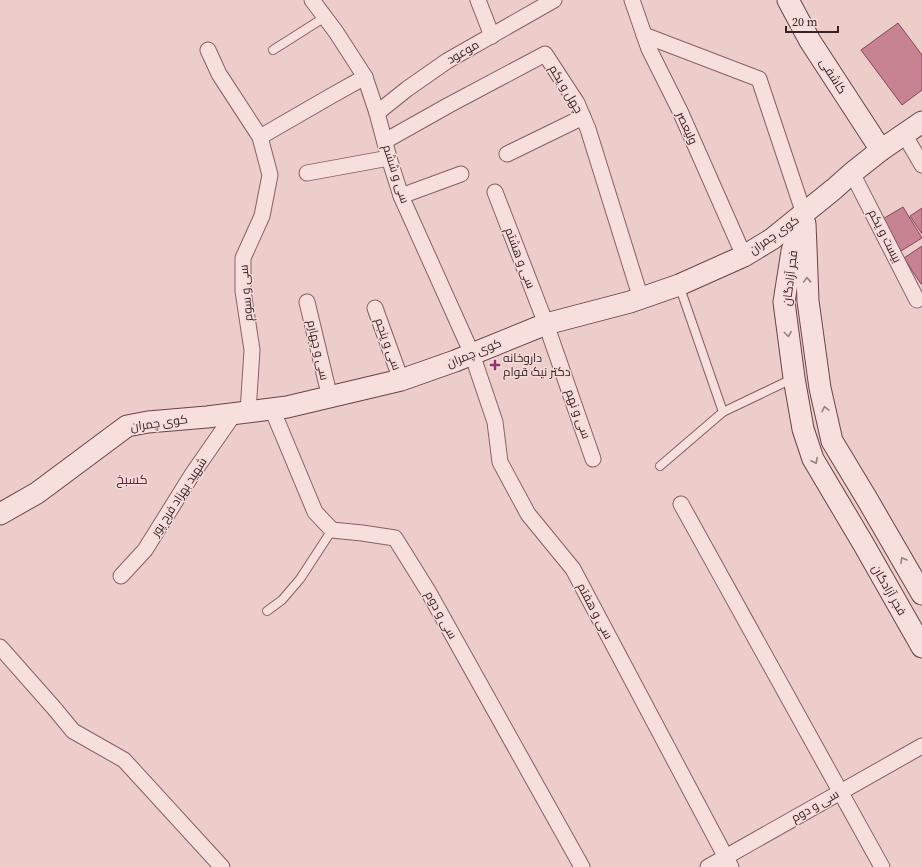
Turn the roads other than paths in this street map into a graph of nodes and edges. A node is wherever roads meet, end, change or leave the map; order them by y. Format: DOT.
graph roads {
  1 [pos="312,0"];
  2 [pos="478,0"];
  3 [pos="554,0"];
  4 [pos="632,0"];
  5 [pos="788,0"];
  6 [pos="325,17"];
  7 [pos="644,35"];
  8 [pos="492,36"];
  9 [pos="208,50"];
  10 [pos="273,50"];
  11 [pos="366,77"];
  12 [pos="377,113"];
  13 [pos="583,117"];
  14 [pos="922,122"];
  15 [pos="904,134"];
  16 [pos="260,137"];
  17 [pos="385,141"];
  18 [pos="881,150"];
  19 [pos="508,154"];
  20 [pos="389,158"];
  21 [pos="922,165"];
  22 [pos="307,173"];
  23 [pos="852,173"];
  24 [pos="461,174"];
  25 [pos="495,192"];
  26 [pos="401,196"];
  27 [pos="804,214"];
  28 [pos="744,256"];
  29 [pos="679,285"];
  30 [pos="641,299"];
  31 [pos="917,300"];
  32 [pos="808,301"];
  33 [pos="307,302"];
  34 [pos="784,302"];
  35 [pos="375,308"];
  36 [pos="546,324"];
  37 [pos="472,354"];
  38 [pos="794,378"];
  39 [pos="401,380"];
  40 [pos="330,398"];
  41 [pos="272,409"];
  42 [pos="723,412"];
  43 [pos="241,413"];
  44 [pos="593,459"];
  45 [pos="660,466"];
  46 [pos="681,504"];
  47 [pos="0,514"];
  48 [pos="332,530"];
  49 [pos="120,576"];
  50 [pos="922,594"];
  51 [pos="267,611"];
  52 [pos="0,647"];
  53 [pos="922,647"];
  54 [pos="922,746"];
  55 [pos="841,792"];
  56 [pos="728,862"];
  57 [pos="222,867"];
  58 [pos="582,867"];
  59 [pos="708,867"];
  60 [pos="882,867"];
  1 -- 6 [label="street, سی و ششم"];
  2 -- 8 [label="street"];
  3 -- 8 [label="street, موعود"];
  4 -- 7 [label="street, ولیعصر"];
  5 -- 18 [label="street, کاشفی"];
  6 -- 10 [label="lane"];
  6 -- 11 [label="street, سی و ششم"];
  7 -- 27 [label="street"];
  7 -- 28 [label="street, ولیعصر"];
  8 -- 12 [label="street, موعود"];
  9 -- 16 [label="street, سی و سوم"];
  11 -- 12 [label="street, سی و ششم"];
  11 -- 16 [label="street"];
  12 -- 17 [label="street, سی و ششم"];
  13 -- 17 [label="street, چهل و یکم"];
  13 -- 19 [label="street"];
  13 -- 30 [label="street, چهل و یکم"];
  14 -- 15 [label="street, کوی چمران"];
  15 -- 18 [label="street, کوی چمران"];
  15 -- 21 [label="street"];
  16 -- 43 [label="street, سی و سوم"];
  17 -- 20 [label="street, سی و ششم"];
  18 -- 23 [label="street, کوی چمران"];
  20 -- 22 [label="street"];
  20 -- 26 [label="street, سی و ششم"];
  23 -- 27 [label="street, کوی چمران"];
  23 -- 31 [label="street, بیست و یکم"];
  24 -- 26 [label="street"];
  25 -- 36 [label="street, سی و هشتم"];
  26 -- 37 [label="street, سی و ششم"];
  27 -- 28 [label="street, کوی چمران"];
  32 -- 27 [label="street, فجر آزادگان, one-way"];
  27 -- 34 [label="street, فجر آزادگان"];
  28 -- 29 [label="street, کوی چمران"];
  29 -- 30 [label="street, کوی چمران"];
  29 -- 42 [label="lane"];
  30 -- 36 [label="street, کوی چمران"];
  32 -- 34 [label="street"];
  50 -- 32 [label="street, فجر آزادگان, one-way"];
  33 -- 40 [label="street, سی و چهارم"];
  34 -- 38 [label="street, فجر آزادگان, one-way"];
  35 -- 39 [label="street, سی و پنجم"];
  36 -- 37 [label="street, کوی چمران"];
  36 -- 44 [label="street, سی و نهم"];
  37 -- 39 [label="street, کوی چمران"];
  37 -- 56 [label="street, سی و هفتم"];
  38 -- 42 [label="lane"];
  38 -- 53 [label="street, فجر آزادگان, one-way"];
  39 -- 40 [label="street, کوی چمران"];
  40 -- 41 [label="street, کوی چمران"];
  41 -- 43 [label="street, کوی چمران"];
  41 -- 48 [label="street"];
  42 -- 45 [label="lane"];
  43 -- 47 [label="street, کوی چمران"];
  43 -- 49 [label="street, شهید بهزاد فرح پور"];
  46 -- 55 [label="street"];
  48 -- 51 [label="lane"];
  48 -- 58 [label="street, سی و دوم"];
  52 -- 57 [label="street"];
  54 -- 55 [label="street, سی و دوم"];
  55 -- 56 [label="street, سی و دوم"];
  55 -- 60 [label="street"];
  56 -- 59 [label="street, سی و دوم"];
}
